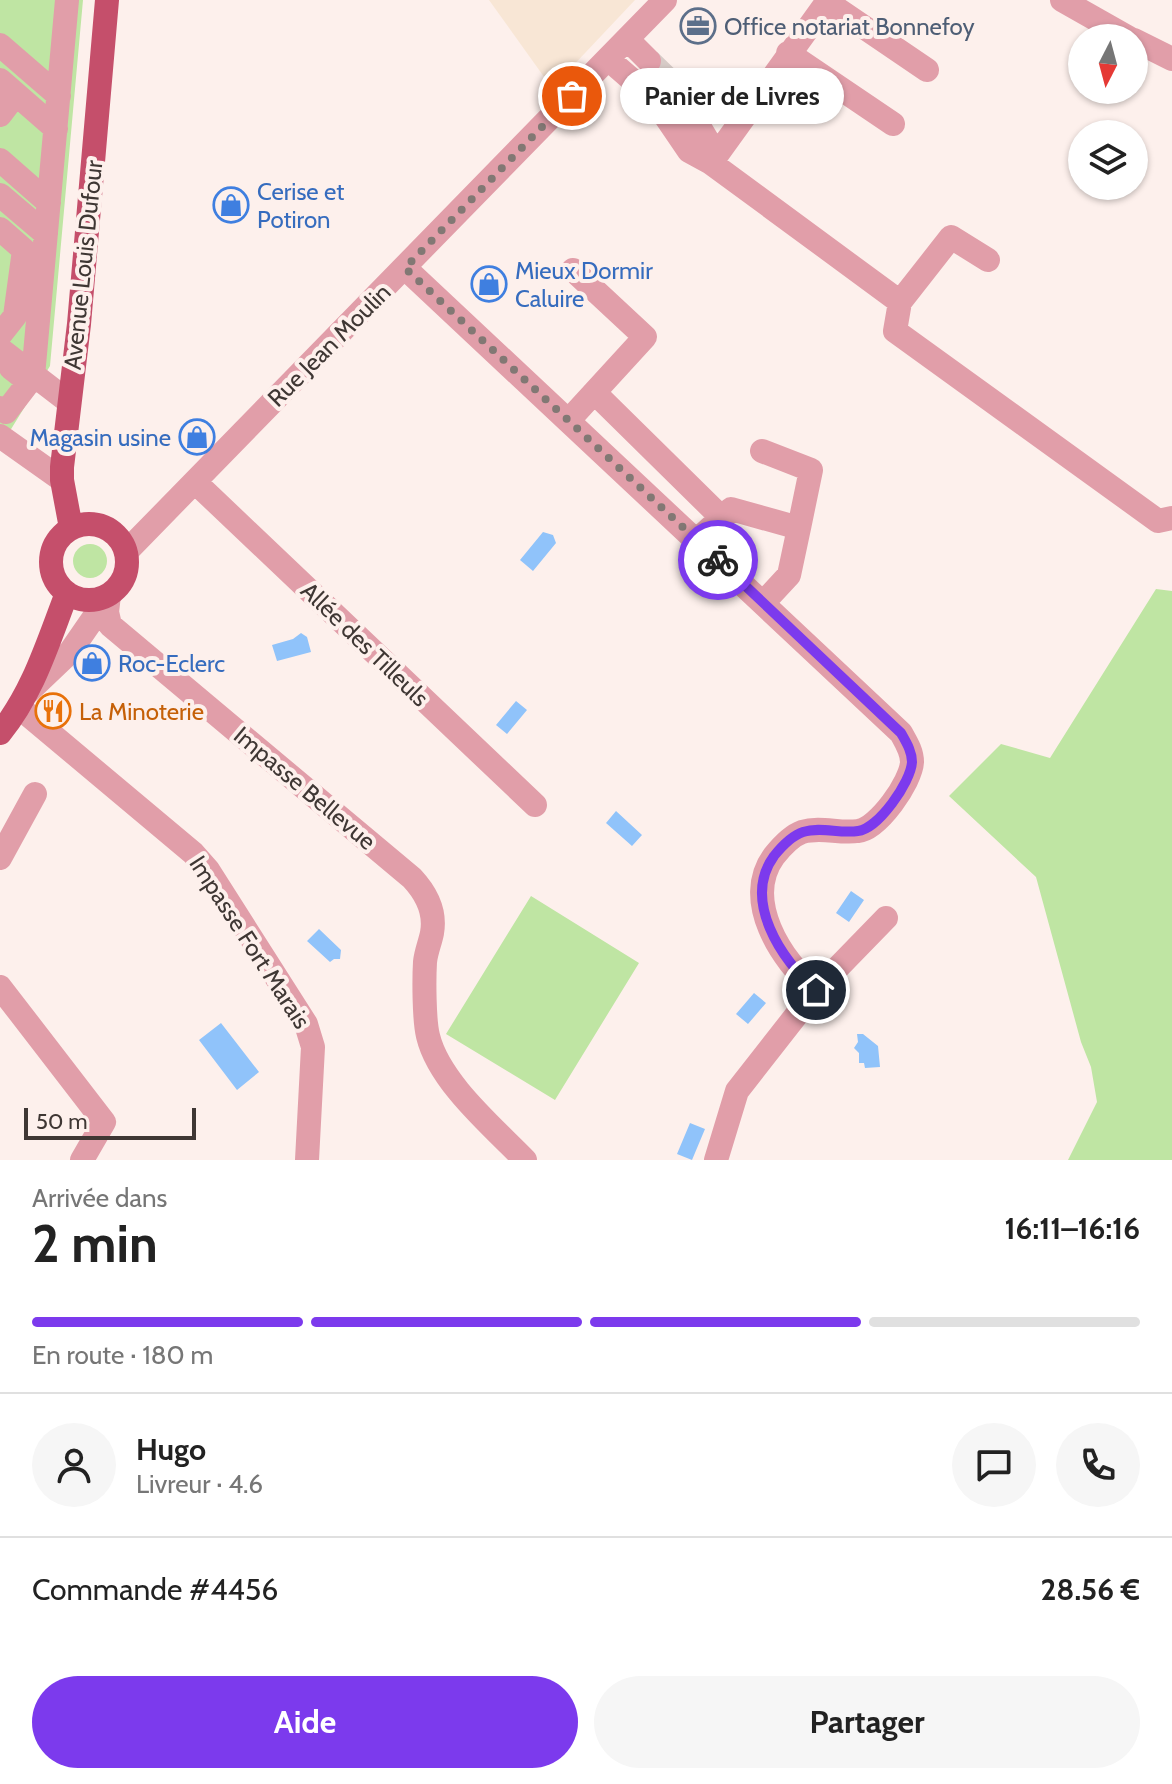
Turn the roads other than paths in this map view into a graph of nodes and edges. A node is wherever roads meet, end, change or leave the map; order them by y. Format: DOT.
graph roads {
  1 [pos="67,0"];
  2 [pos="107,0"];
  3 [pos="665,0"];
  4 [pos="1062,0"];
  5 [pos="1105,24"];
  6 [pos="627,39"];
  7 [pos="0,45"];
  8 [pos="1148,47"];
  9 [pos="788,53"];
  10 [pos="608,59"];
  11 [pos="1172,59"];
  12 [pos="649,61"];
  13 [pos="927,70"];
  14 [pos="631,79"];
  15 [pos="4,84"];
  16 [pos="675,86"];
  17 [pos="59,96"];
  18 [pos="657,104"];
  19 [pos="0,115"];
  20 [pos="893,124"];
  21 [pos="56,129"];
  22 [pos="0,160"];
  23 [pos="711,163"];
  24 [pos="0,195"];
  25 [pos="49,203"];
  26 [pos="0,229"];
  27 [pos="46,234"];
  28 [pos="988,260"];
  29 [pos="405,268"];
  30 [pos="573,270"];
  31 [pos="900,302"];
  32 [pos="10,307"];
  33 [pos="38,328"];
  34 [pos="0,335"];
  35 [pos="9,380"];
  36 [pos="595,393"];
  37 [pos="69,402"];
  38 [pos="569,420"];
  39 [pos="0,436"];
  40 [pos="762,451"];
  41 [pos="62,480"];
  42 [pos="195,482"];
  43 [pos="1167,513"];
  44 [pos="722,518"];
  45 [pos="71,528"];
  46 [pos="799,528"];
  47 [pos="697,540"];
  48 [pos="126,552"];
  49 [pos="67,593"];
  50 [pos="109,595"];
  51 [pos="763,603"];
  52 [pos="24,699"];
  53 [pos="0,733"];
  54 [pos="35,794"];
  55 [pos="535,805"];
  56 [pos="0,858"];
  57 [pos="886,918"];
  58 [pos="0,987"];
  59 [pos="816,990"];
  60 [pos="82,1160"];
  61 [pos="307,1160"];
  62 [pos="525,1160"];
  63 [pos="716,1160"];
  1 -- 17 [label="street"];
  2 -- 37 [label="main road, Avenue Louis Dufour"];
  3 -- 6 [label="street, Rue Jean Moulin"];
  4 -- 5 [label="street"];
  6 -- 10 [label="street, Rue Jean Moulin"];
  6 -- 12 [label="street"];
  7 -- 17 [label="street"];
  8 -- 11 [label="street"];
  9 -- 13 [label="street"];
  9 -- 20 [label="street"];
  9 -- 23 [label="street"];
  10 -- 14 [label="street"];
  10 -- 29 [label="street, Rue Jean Moulin"];
  15 -- 19 [label="street"];
  15 -- 21 [label="street"];
  16 -- 23 [label="street"];
  17 -- 21 [label="street"];
  18 -- 23 [label="street"];
  21 -- 25 [label="street"];
  22 -- 25 [label="street"];
  23 -- 31 [label="street"];
  24 -- 27 [label="street"];
  25 -- 27 [label="street"];
  26 -- 32 [label="street"];
  27 -- 33 [label="street"];
  28 -- 31 [label="street"];
  29 -- 38 [label="street"];
  29 -- 42 [label="street, Rue Jean Moulin"];
  30 -- 36 [label="street"];
  31 -- 43 [label="street"];
  32 -- 33 [label="street"];
  32 -- 34 [label="street"];
  33 -- 35 [label="street"];
  35 -- 37 [label="street"];
  36 -- 38 [label="street"];
  36 -- 44 [label="street"];
  37 -- 41 [label="main road, Avenue Louis Dufour"];
  38 -- 47 [label="street"];
  39 -- 41 [label="street"];
  40 -- 46 [label="street"];
  41 -- 45 [label="main road, Avenue Louis Dufour"];
  42 -- 48 [label="street, Rue Jean Moulin"];
  42 -- 55 [label="street, Allée des Tilleuls"];
  44 -- 46 [label="street"];
  44 -- 47 [label="street"];
  45 -- 48 [label="main road"];
  45 -- 49 [label="main road"];
  46 -- 51 [label="street"];
  47 -- 51 [label="street"];
  48 -- 50 [label="main road"];
  49 -- 50 [label="main road"];
  49 -- 52 [label="main road"];
  50 -- 52 [label="street"];
  50 -- 62 [label="street, Impasse Bellevue"];
  51 -- 59 [label="street"];
  52 -- 53 [label="main road"];
  52 -- 61 [label="street, Impasse Fort Marais"];
  54 -- 56 [label="street"];
  57 -- 59 [label="street"];
  58 -- 60 [label="street"];
  59 -- 63 [label="street"];
}
